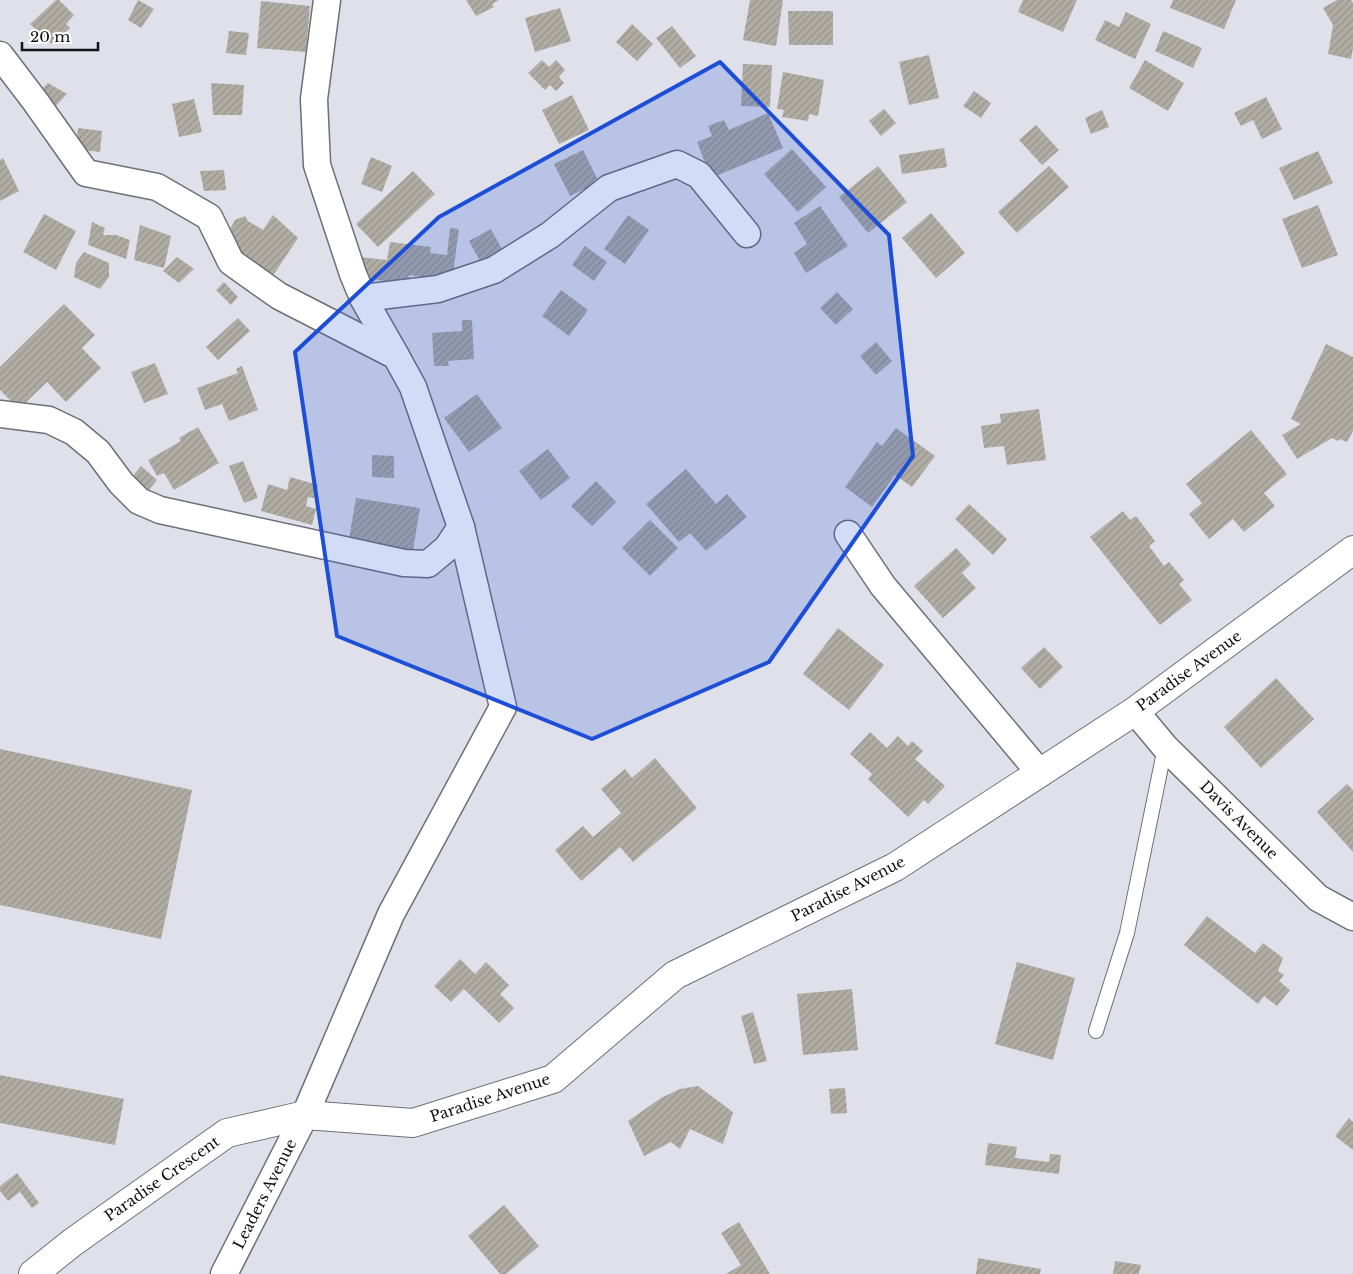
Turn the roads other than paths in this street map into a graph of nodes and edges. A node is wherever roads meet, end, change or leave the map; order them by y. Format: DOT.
graph roads {
  1 [pos="326,0"];
  2 [pos="0,55"];
  3 [pos="747,234"];
  4 [pos="363,298"];
  5 [pos="396,356"];
  6 [pos="0,414"];
  7 [pos="461,527"];
  8 [pos="848,534"];
  9 [pos="1353,550"];
  10 [pos="1135,711"];
  11 [pos="1165,747"];
  12 [pos="1040,773"];
  13 [pos="1353,917"];
  14 [pos="1096,1031"];
  15 [pos="305,1115"];
  16 [pos="33,1274"];
  17 [pos="224,1274"];
  1 -- 4 [label="street, Leaders Avenue"];
  2 -- 5 [label="street"];
  3 -- 4 [label="street"];
  4 -- 5 [label="street, Leaders Avenue"];
  5 -- 7 [label="street, Leaders Avenue"];
  6 -- 7 [label="street"];
  7 -- 15 [label="street, Leaders Avenue"];
  8 -- 12 [label="street"];
  9 -- 10 [label="street, Paradise Avenue"];
  10 -- 11 [label="street, Davis Avenue"];
  10 -- 12 [label="street, Paradise Avenue"];
  11 -- 13 [label="street, Davis Avenue"];
  11 -- 14 [label="lane"];
  12 -- 15 [label="street, Paradise Avenue"];
  15 -- 16 [label="street, Paradise Crescent"];
  15 -- 17 [label="street, Leaders Avenue"];
}
